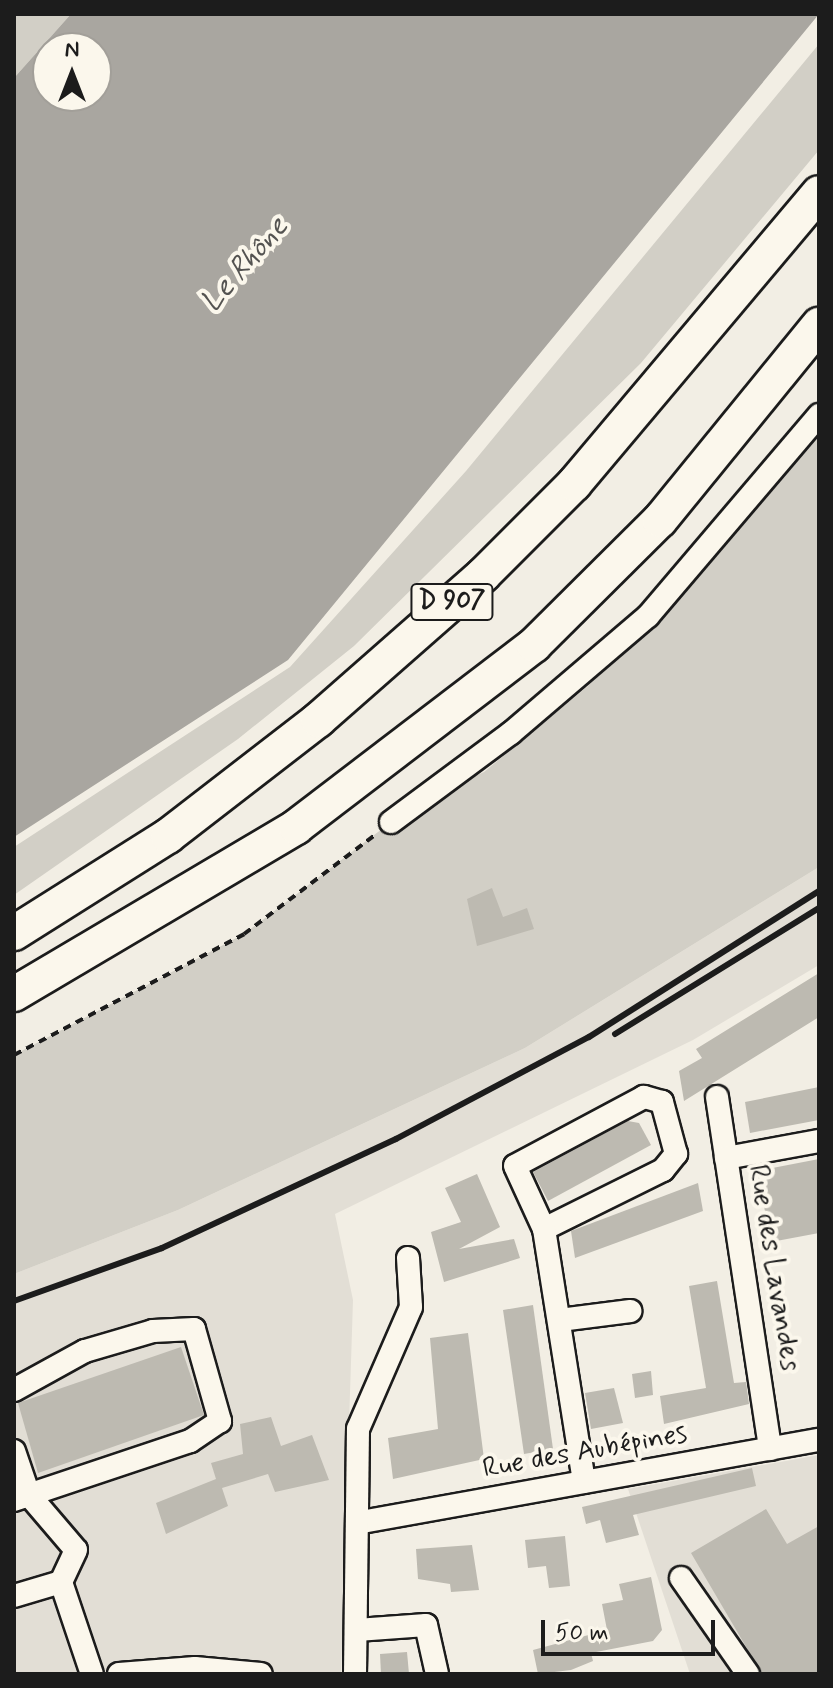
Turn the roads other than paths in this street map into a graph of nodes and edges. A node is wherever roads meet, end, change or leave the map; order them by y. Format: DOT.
graph roads {
  1 [pos="819,193"];
  2 [pos="819,325"];
  3 [pos="819,415"];
  4 [pos="391,822"];
  5 [pos="14,933"];
  6 [pos="16,994"];
  7 [pos="717,1097"];
  8 [pos="819,1141"];
  9 [pos="726,1158"];
  10 [pos="544,1229"];
  11 [pos="408,1258"];
  12 [pos="630,1311"];
  13 [pos="560,1320"];
  14 [pos="14,1390"];
  15 [pos="819,1440"];
  16 [pos="770,1449"];
  17 [pos="14,1451"];
  18 [pos="584,1482"];
  19 [pos="21,1498"];
  20 [pos="362,1522"];
  21 [pos="681,1578"];
  22 [pos="61,1582"];
  23 [pos="14,1596"];
  24 [pos="357,1630"];
  25 [pos="92,1674"];
  26 [pos="119,1674"];
  27 [pos="261,1674"];
  28 [pos="355,1674"];
  29 [pos="437,1674"];
  30 [pos="748,1674"];
  1 -- 5 [label="highway, D 907"];
  2 -- 6 [label="highway, D 907"];
  3 -- 4 [label="street"];
  7 -- 9 [label="street, Rue des Lavandes"];
  8 -- 9 [label="street"];
  9 -- 16 [label="street, Rue des Lavandes"];
  10 -- 10 [label="street"];
  10 -- 13 [label="street"];
  11 -- 20 [label="street"];
  12 -- 13 [label="street"];
  13 -- 18 [label="street"];
  14 -- 19 [label="street"];
  15 -- 16 [label="street, Rue des Aubépines"];
  16 -- 18 [label="street, Rue des Aubépines"];
  17 -- 19 [label="street"];
  18 -- 20 [label="street, Rue des Aubépines"];
  19 -- 22 [label="street"];
  20 -- 24 [label="street"];
  21 -- 30 [label="street"];
  22 -- 23 [label="street"];
  22 -- 25 [label="street"];
  24 -- 28 [label="street"];
  24 -- 29 [label="street"];
  26 -- 27 [label="street"];
}
